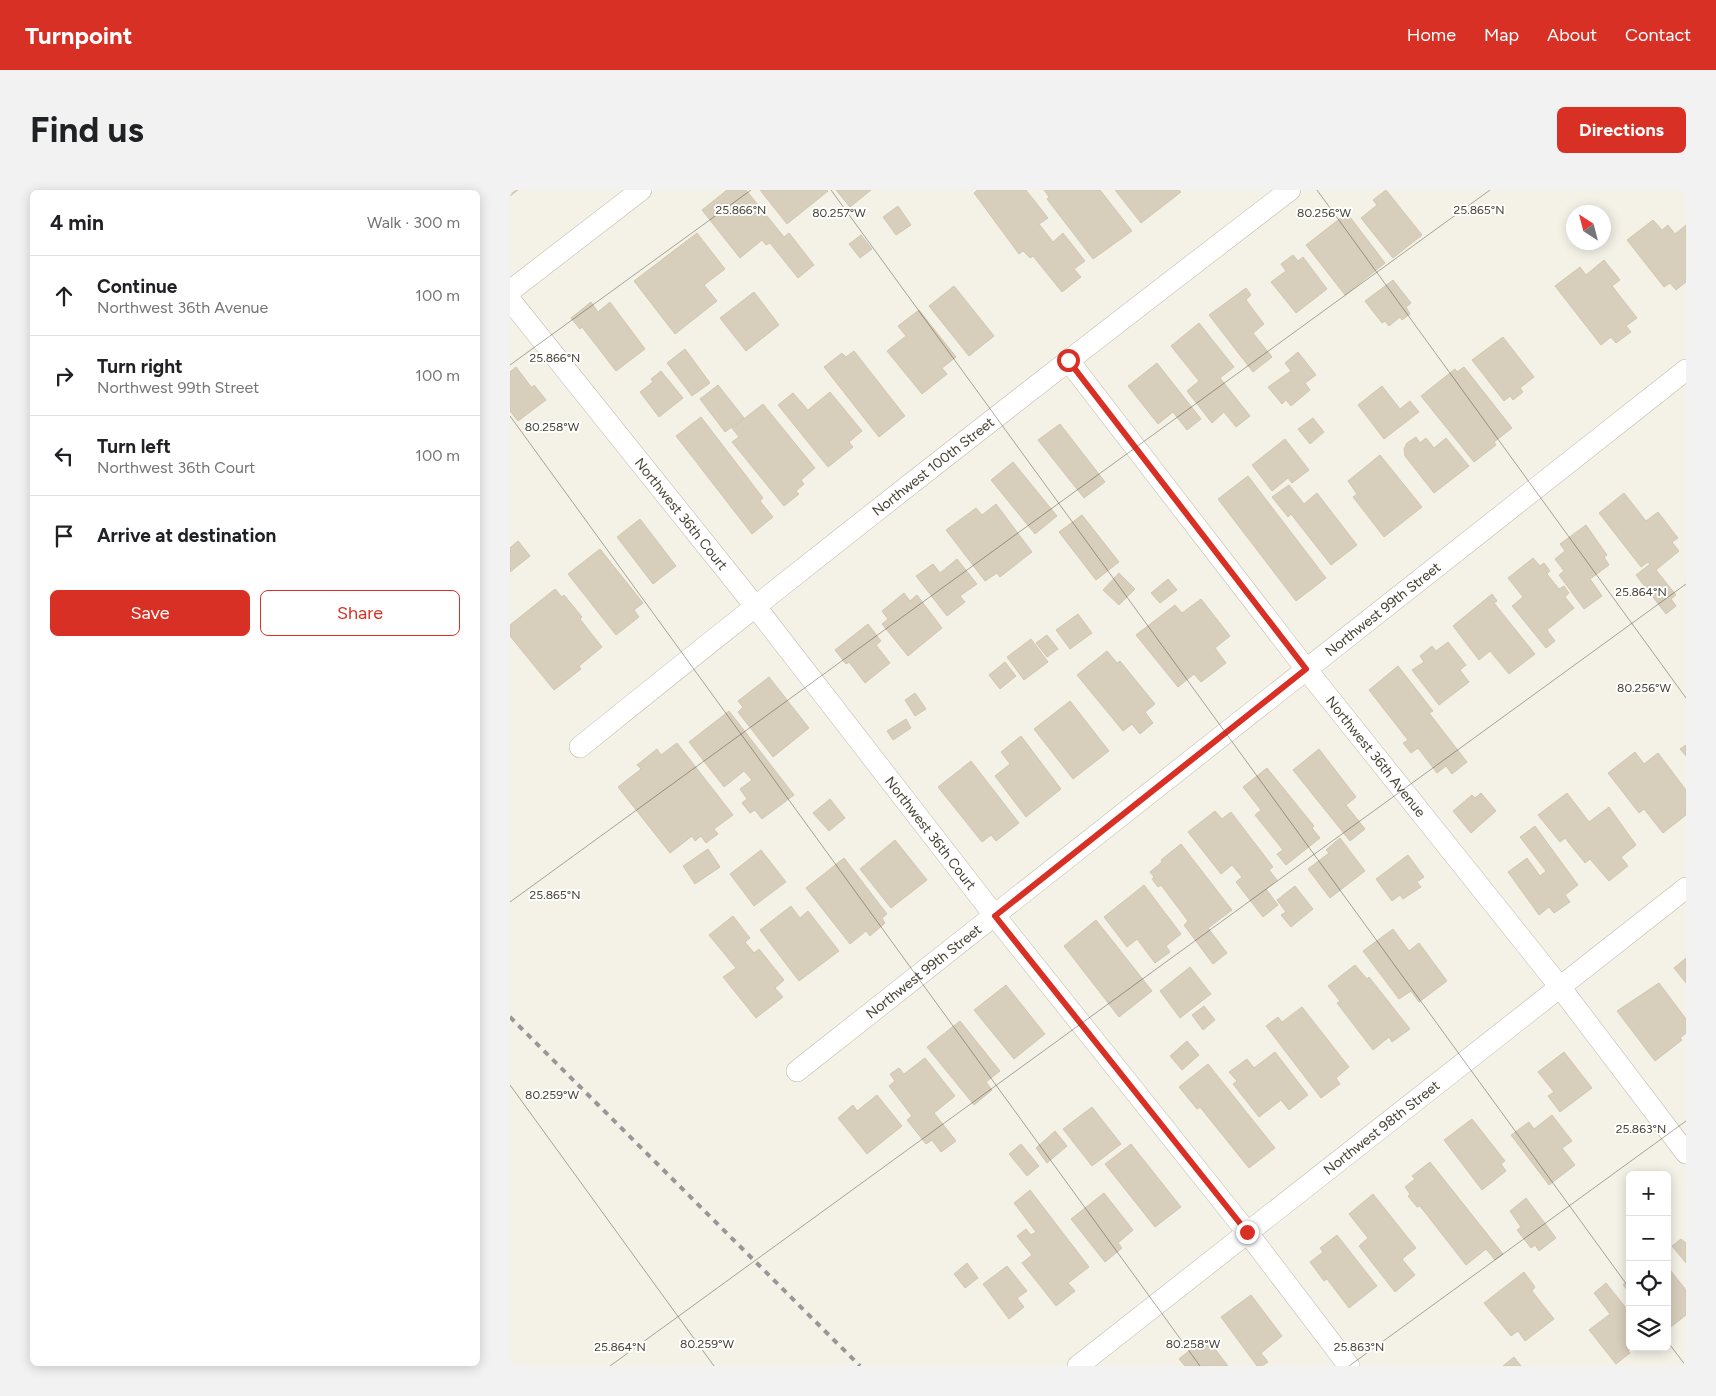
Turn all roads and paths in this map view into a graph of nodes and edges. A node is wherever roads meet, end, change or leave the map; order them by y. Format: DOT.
graph roads {
  1 [pos="641,190"];
  2 [pos="1290,190"];
  3 [pos="510,291"];
  4 [pos="510,300"];
  5 [pos="1068,360"];
  6 [pos="1686,370"];
  7 [pos="755,606"];
  8 [pos="1306,669"];
  9 [pos="580,747"];
  10 [pos="1686,888"];
  11 [pos="995,916"];
  12 [pos="1560,987"];
  13 [pos="797,1071"];
  14 [pos="1686,1153"];
  15 [pos="1247,1232"];
  16 [pos="1078,1366"];
  17 [pos="1349,1366"];
  1 -- 3 [label="street"];
  2 -- 5 [label="street, Northwest 100th Street"];
  4 -- 7 [label="street, Northwest 36th Court"];
  5 -- 7 [label="street, Northwest 100th Street"];
  5 -- 8 [label="street, Northwest 36th Avenue"];
  6 -- 8 [label="street, Northwest 99th Street"];
  7 -- 9 [label="street, Northwest 100th Street"];
  7 -- 11 [label="street, Northwest 36th Court"];
  8 -- 11 [label="street, Northwest 99th Street"];
  8 -- 12 [label="street, Northwest 36th Avenue"];
  10 -- 12 [label="street, Northwest 98th Street"];
  11 -- 13 [label="street, Northwest 99th Street"];
  11 -- 15 [label="street, Northwest 36th Court"];
  12 -- 14 [label="street, Northwest 36th Avenue"];
  12 -- 15 [label="street, Northwest 98th Street"];
  15 -- 16 [label="street, Northwest 98th Street"];
  15 -- 17 [label="street, Northwest 36th Court"];
}
